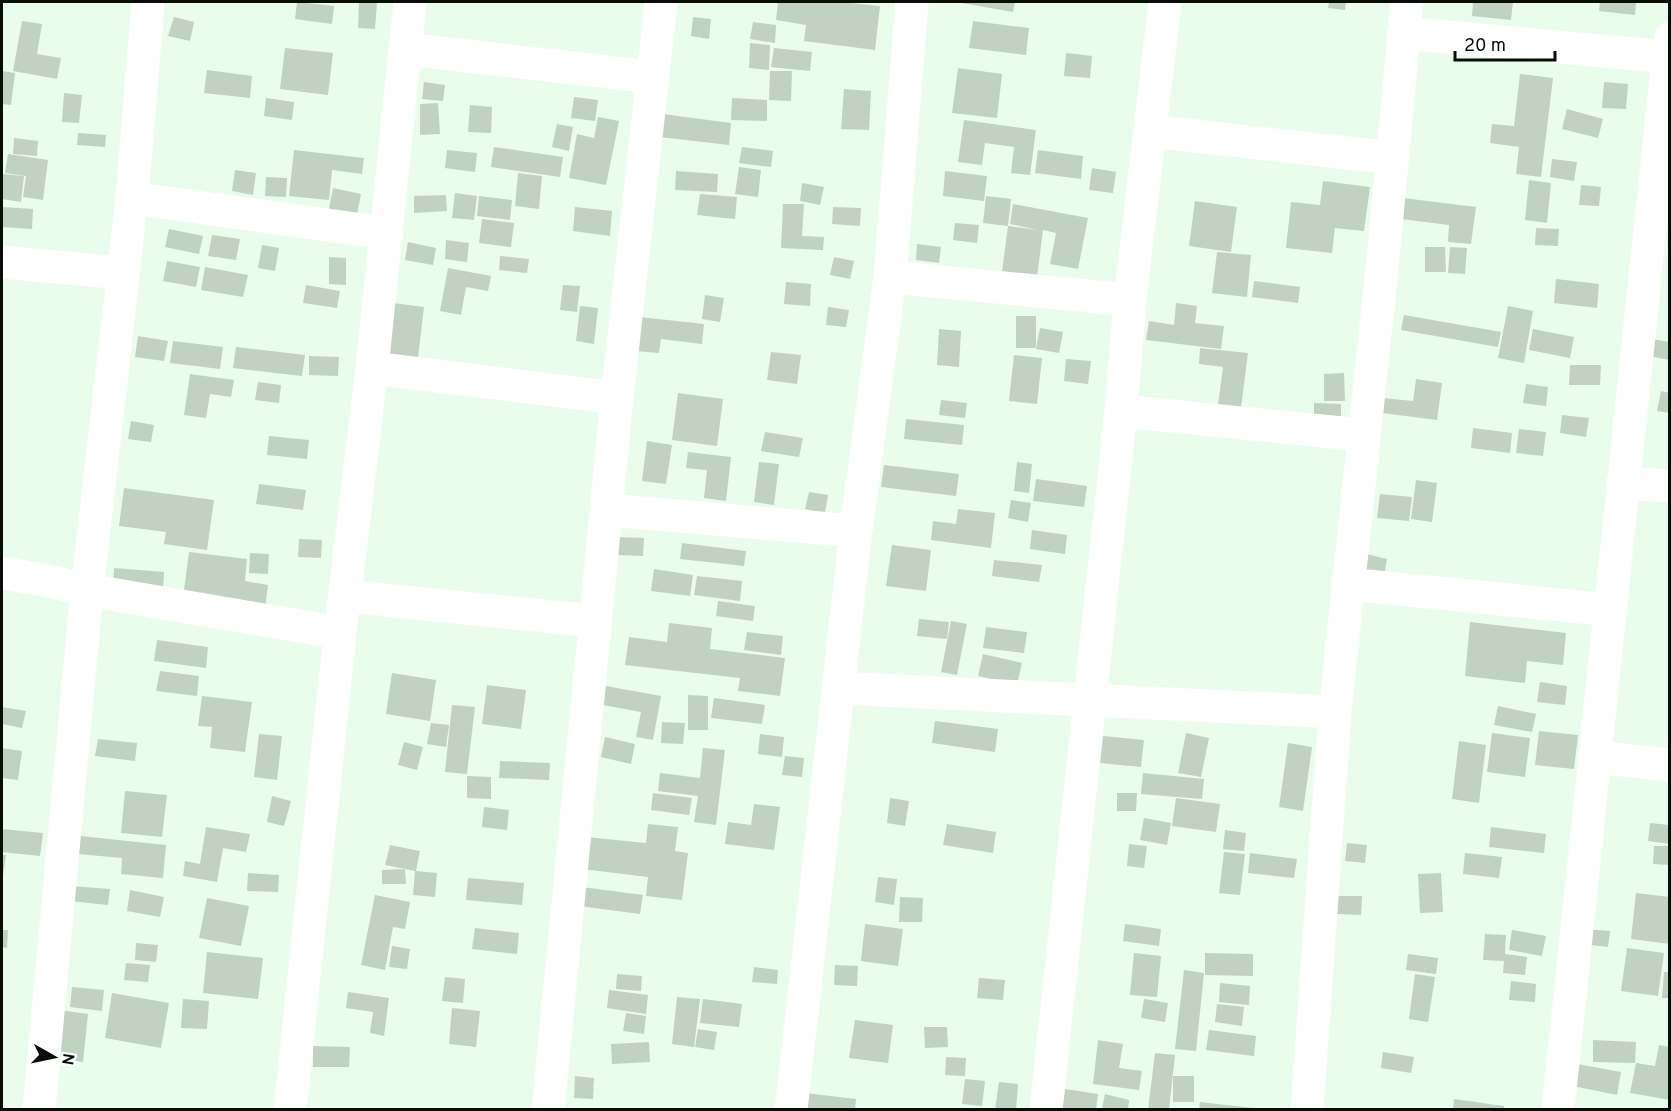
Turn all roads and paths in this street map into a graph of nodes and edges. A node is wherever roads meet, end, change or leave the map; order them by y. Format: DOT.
graph roads {
  1 [pos="148,2"];
  2 [pos="410,2"];
  3 [pos="661,2"];
  4 [pos="912,2"];
  5 [pos="1165,2"];
  6 [pos="1405,17"];
  7 [pos="1669,48"];
  8 [pos="405,49"];
  9 [pos="652,77"];
  10 [pos="1150,132"];
  11 [pos="1392,158"];
  12 [pos="1663,167"];
  13 [pos="132,198"];
  14 [pos="385,233"];
  15 [pos="2,262"];
  16 [pos="122,273"];
  17 [pos="890,277"];
  18 [pos="1130,300"];
  19 [pos="372,368"];
  20 [pos="616,398"];
  21 [pos="1120,411"];
  22 [pos="1363,435"];
  23 [pos="1623,483"];
  24 [pos="1670,486"];
  25 [pos="607,510"];
  26 [pos="856,531"];
  27 [pos="2,573"];
  28 [pos="1347,584"];
  29 [pos="87,590"];
  30 [pos="345,596"];
  31 [pos="1611,610"];
  32 [pos="594,621"];
  33 [pos="340,633"];
  34 [pos="839,688"];
  35 [pos="1090,701"];
  36 [pos="1335,712"];
  37 [pos="1595,757"];
  38 [pos="1670,765"];
  39 [pos="39,1110"];
  40 [pos="290,1110"];
  41 [pos="548,1110"];
  42 [pos="791,1110"];
  43 [pos="1046,1110"];
  44 [pos="1307,1110"];
  45 [pos="1558,1110"];
  1 -- 13 [label="street"];
  2 -- 8 [label="street"];
  3 -- 9 [label="street"];
  4 -- 17 [label="street"];
  5 -- 10 [label="street"];
  6 -- 7 [label="street"];
  6 -- 11 [label="street"];
  7 -- 12 [label="street"];
  8 -- 9 [label="street"];
  8 -- 14 [label="street"];
  9 -- 20 [label="street"];
  10 -- 11 [label="street"];
  10 -- 18 [label="street"];
  11 -- 22 [label="street"];
  12 -- 23 [label="street"];
  13 -- 14 [label="street"];
  13 -- 16 [label="street"];
  14 -- 19 [label="street"];
  15 -- 16 [label="street"];
  16 -- 29 [label="street"];
  17 -- 18 [label="street"];
  17 -- 26 [label="street"];
  18 -- 21 [label="street"];
  19 -- 20 [label="street"];
  19 -- 30 [label="street"];
  20 -- 25 [label="street"];
  21 -- 22 [label="street"];
  21 -- 35 [label="street"];
  22 -- 28 [label="street"];
  23 -- 24 [label="street"];
  23 -- 31 [label="street"];
  25 -- 26 [label="street"];
  25 -- 32 [label="street"];
  26 -- 34 [label="street"];
  27 -- 29 [label="street"];
  28 -- 31 [label="street"];
  28 -- 36 [label="street"];
  29 -- 33 [label="street"];
  29 -- 39 [label="street"];
  30 -- 32 [label="street"];
  30 -- 33 [label="street"];
  31 -- 37 [label="street"];
  32 -- 41 [label="street"];
  33 -- 40 [label="street"];
  34 -- 35 [label="street"];
  34 -- 42 [label="street"];
  35 -- 36 [label="street"];
  35 -- 43 [label="street"];
  36 -- 44 [label="street"];
  37 -- 38 [label="street"];
  37 -- 45 [label="street"];
}
